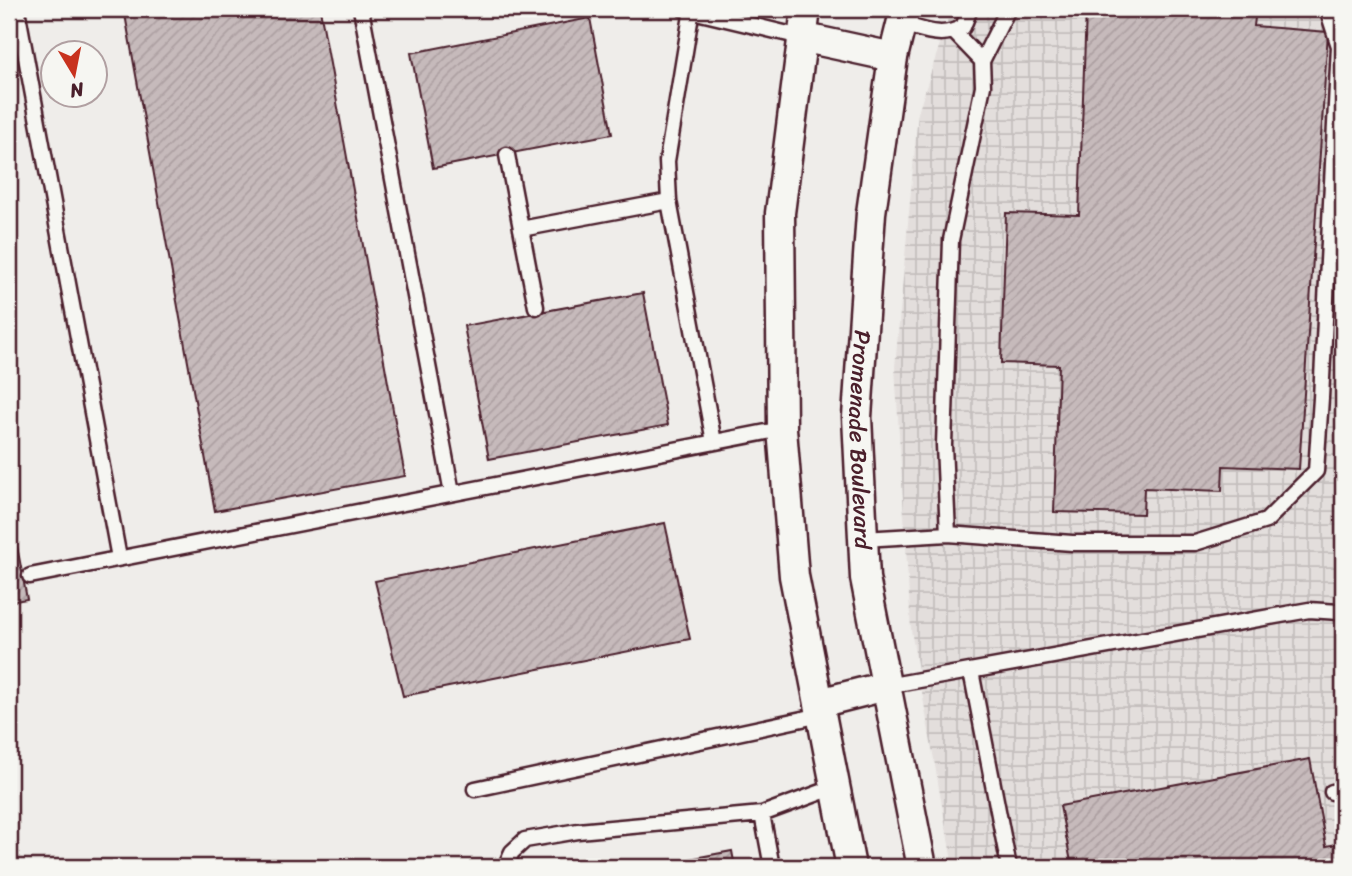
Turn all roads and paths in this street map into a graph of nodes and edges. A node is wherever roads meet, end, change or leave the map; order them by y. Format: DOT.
graph roads {
  1 [pos="17,9"];
  2 [pos="361,9"];
  3 [pos="689,9"];
  4 [pos="806,9"];
  5 [pos="970,9"];
  6 [pos="1008,9"];
  7 [pos="1327,9"];
  8 [pos="903,16"];
  9 [pos="954,32"];
  10 [pos="802,37"];
  11 [pos="893,57"];
  12 [pos="982,61"];
  13 [pos="507,155"];
  14 [pos="669,201"];
  15 [pos="521,229"];
  16 [pos="536,307"];
  17 [pos="782,429"];
  18 [pos="714,442"];
  19 [pos="452,494"];
  20 [pos="948,534"];
  21 [pos="863,539"];
  22 [pos="120,558"];
  23 [pos="30,576"];
  24 [pos="1343,614"];
  25 [pos="971,671"];
  26 [pos="886,686"];
  27 [pos="820,709"];
  28 [pos="835,787"];
  29 [pos="475,789"];
  30 [pos="762,814"];
  31 [pos="508,867"];
  32 [pos="772,867"];
  33 [pos="851,867"];
  34 [pos="922,867"];
  35 [pos="1009,867"];
  1 -- 22 [label="lane"];
  2 -- 19 [label="lane"];
  3 -- 10 [label="lane"];
  3 -- 14 [label="lane"];
  4 -- 10 [label="street"];
  5 -- 9 [label="lane"];
  6 -- 12 [label="lane"];
  7 -- 20 [label="lane"];
  8 -- 9 [label="lane"];
  8 -- 11 [label="street, Promenade Boulevard"];
  9 -- 12 [label="lane"];
  10 -- 11 [label="street"];
  10 -- 17 [label="street"];
  11 -- 21 [label="street, Promenade Boulevard"];
  12 -- 20 [label="lane"];
  13 -- 15 [label="lane"];
  14 -- 15 [label="lane"];
  14 -- 18 [label="lane"];
  15 -- 16 [label="lane"];
  17 -- 18 [label="lane"];
  17 -- 27 [label="street"];
  18 -- 19 [label="lane"];
  19 -- 22 [label="lane"];
  20 -- 21 [label="lane"];
  21 -- 26 [label="street, Promenade Boulevard"];
  22 -- 23 [label="lane"];
  24 -- 25 [label="lane"];
  25 -- 26 [label="lane"];
  25 -- 35 [label="lane"];
  26 -- 27 [label="street"];
  26 -- 34 [label="street, Promenade Boulevard"];
  27 -- 28 [label="street"];
  27 -- 29 [label="lane"];
  28 -- 30 [label="lane"];
  28 -- 33 [label="street"];
  30 -- 31 [label="lane"];
  30 -- 32 [label="lane"];
}
